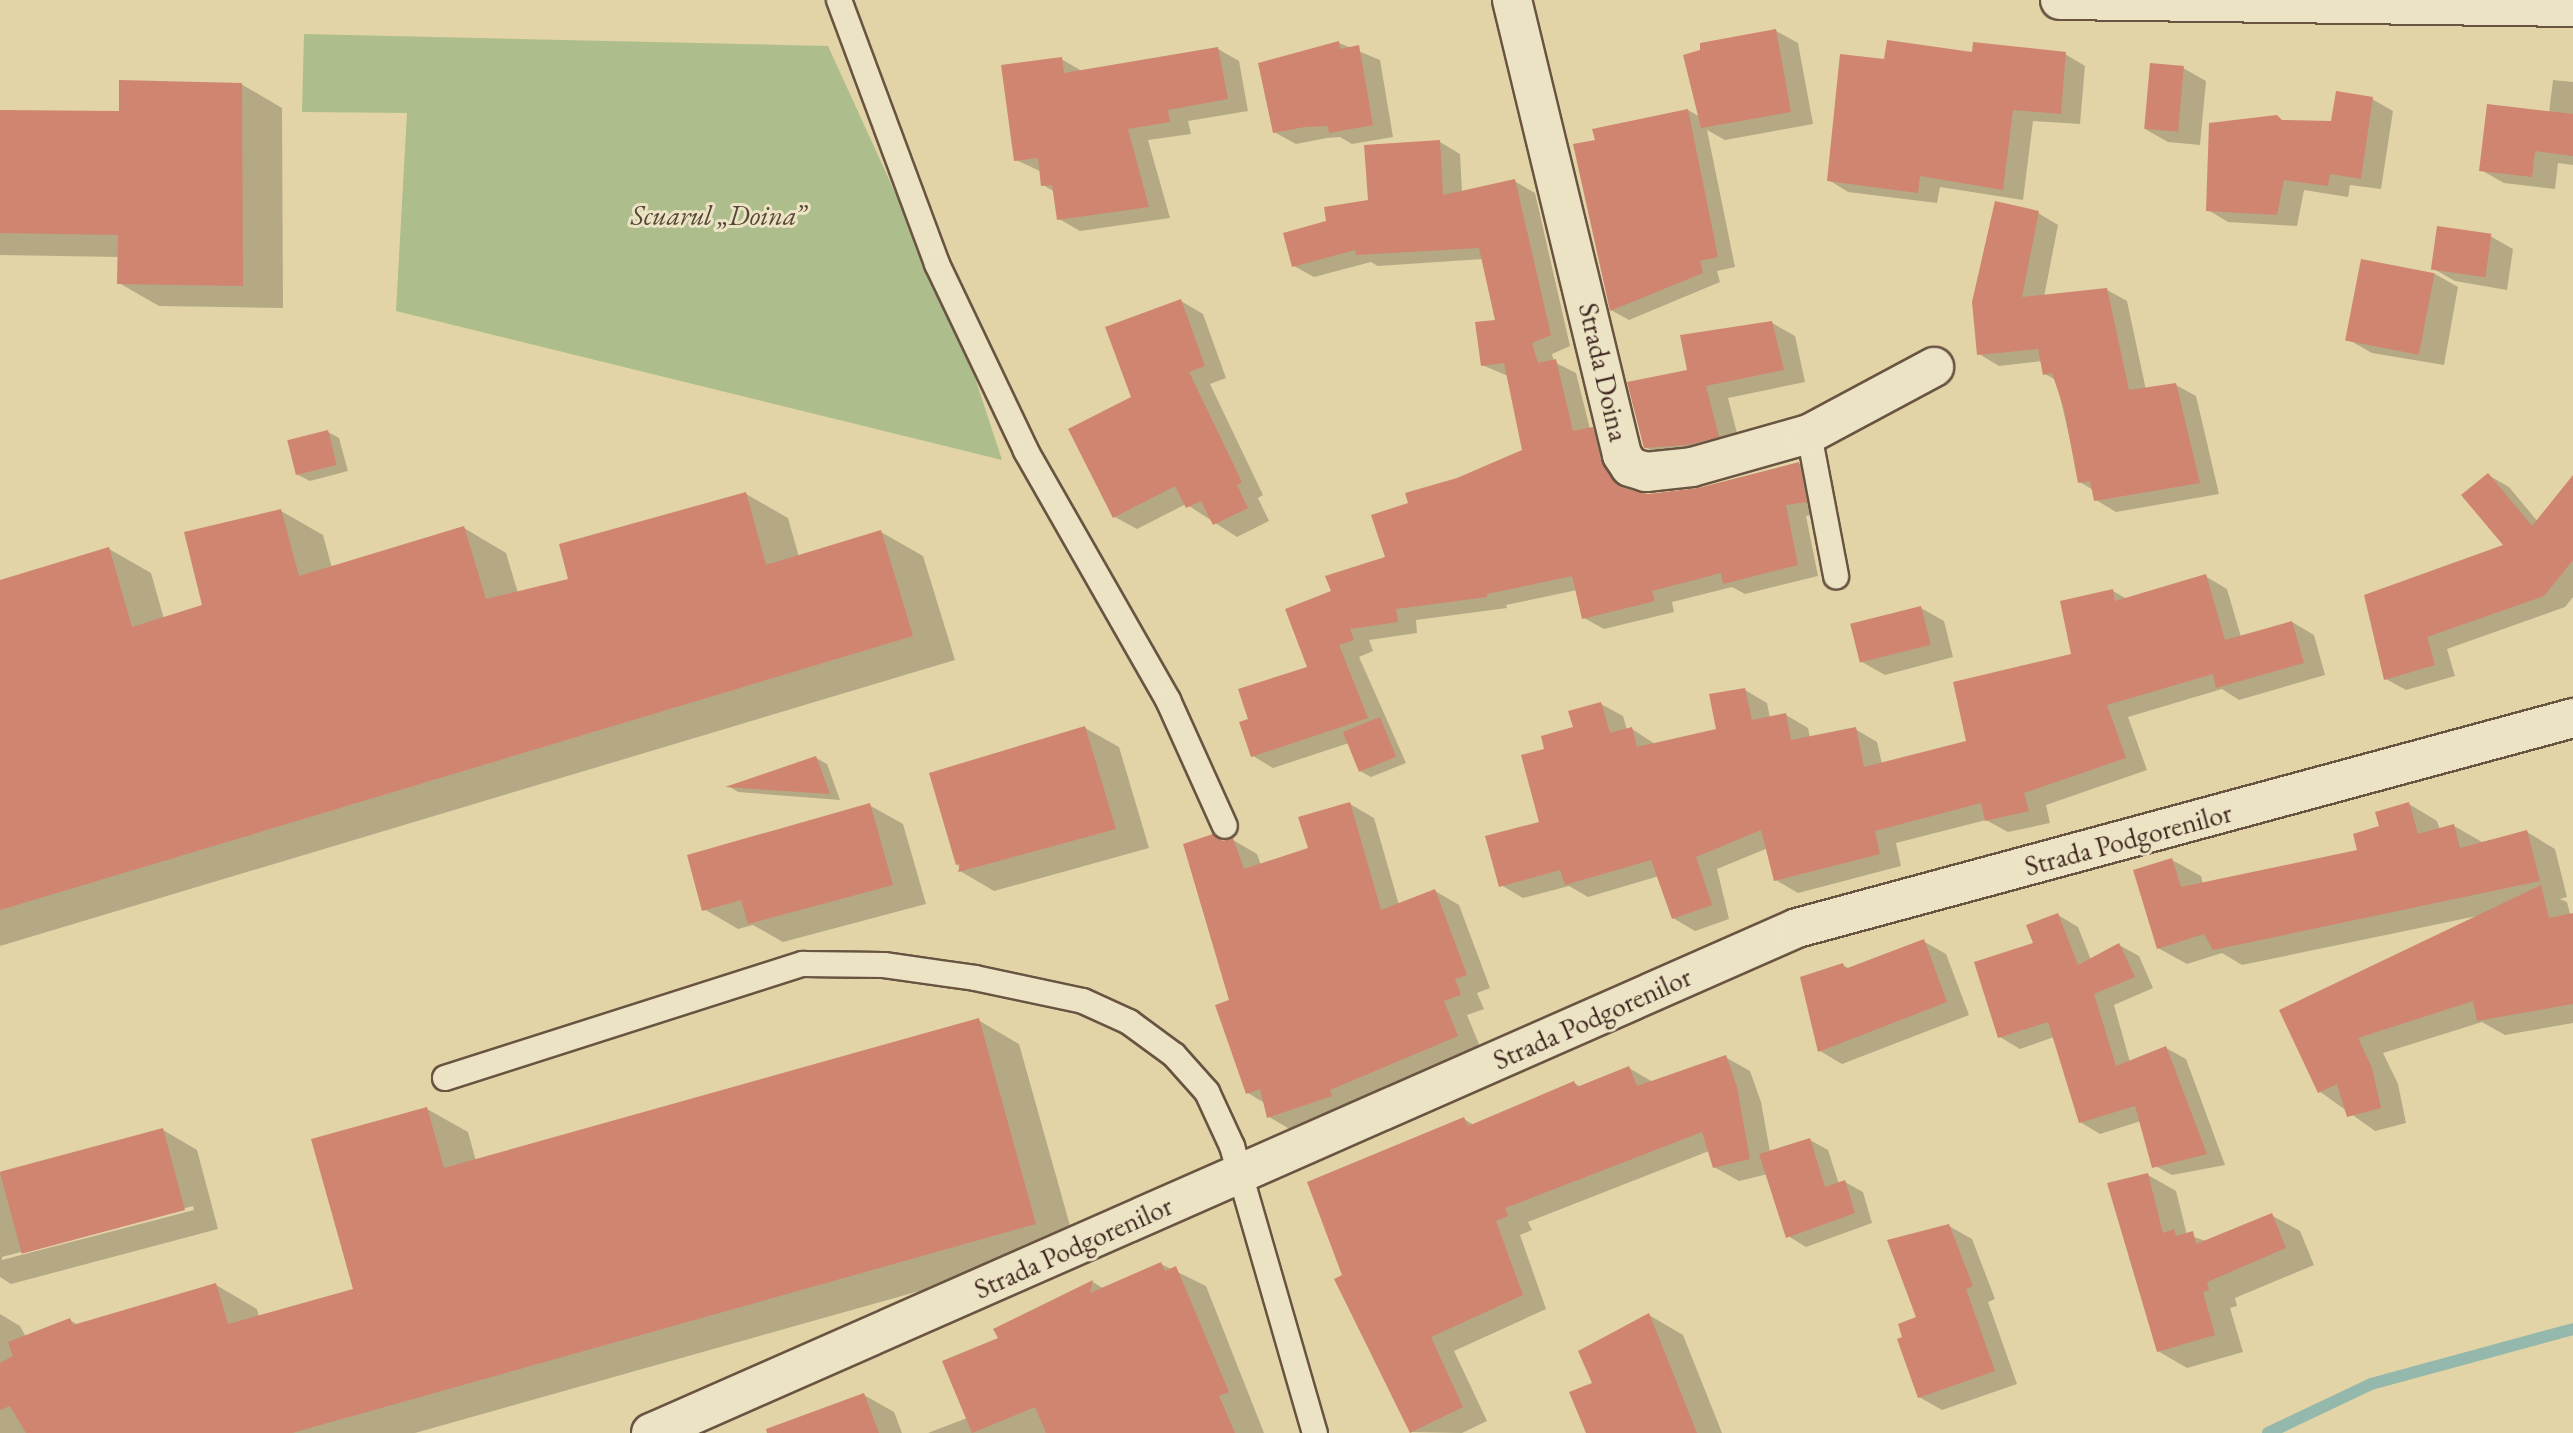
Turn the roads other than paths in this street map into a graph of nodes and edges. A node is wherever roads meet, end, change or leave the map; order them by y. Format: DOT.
graph roads {
  1 [pos="839,0"];
  2 [pos="1512,0"];
  3 [pos="2060,0"];
  4 [pos="2573,7"];
  5 [pos="1934,367"];
  6 [pos="1809,434"];
  7 [pos="1836,576"];
  8 [pos="2573,718"];
  9 [pos="1225,826"];
  10 [pos="445,1077"];
  11 [pos="1240,1173"];
  12 [pos="651,1433"];
  13 [pos="1315,1433"];
  1 -- 9 [label="lane"];
  2 -- 6 [label="street, Strada Doina"];
  3 -- 4 [label="street"];
  5 -- 6 [label="street, Strada Doina"];
  6 -- 7 [label="lane"];
  8 -- 11 [label="street, Strada Podgorenilor"];
  10 -- 11 [label="lane"];
  11 -- 12 [label="street, Strada Podgorenilor"];
  11 -- 13 [label="lane"];
}
